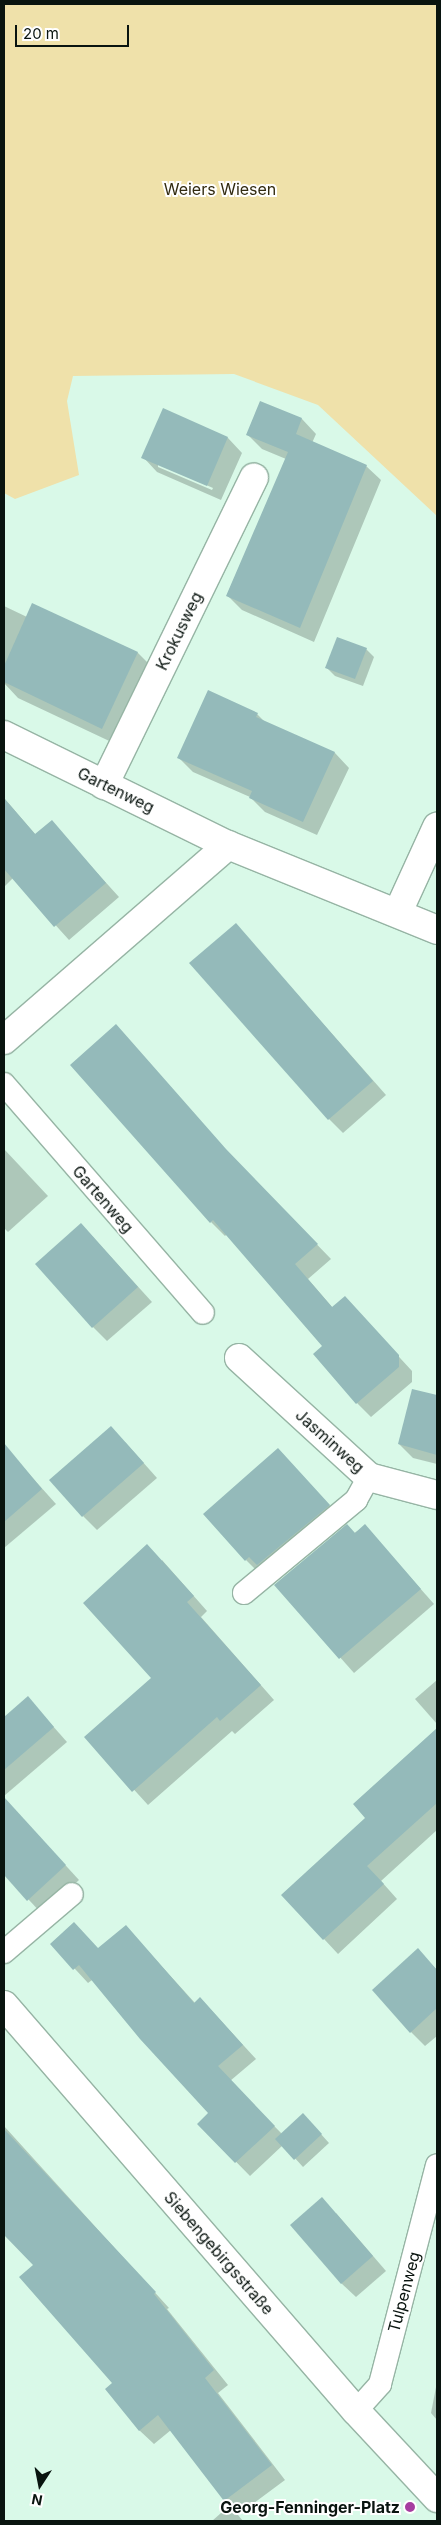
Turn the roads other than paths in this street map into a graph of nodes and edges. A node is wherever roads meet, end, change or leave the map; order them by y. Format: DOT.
graph roads {
  1 [pos="254,478"];
  2 [pos="4,735"];
  3 [pos="104,785"];
  4 [pos="437,827"];
  5 [pos="228,845"];
  6 [pos="398,912"];
  7 [pos="437,930"];
  8 [pos="4,1040"];
  9 [pos="4,1084"];
  10 [pos="203,1313"];
  11 [pos="239,1358"];
  12 [pos="369,1477"];
  13 [pos="437,1495"];
  14 [pos="244,1593"];
  15 [pos="72,1894"];
  16 [pos="4,1952"];
  17 [pos="4,2006"];
  18 [pos="437,2165"];
  19 [pos="356,2411"];
  20 [pos="437,2498"];
  1 -- 3 [label="street, Krokusweg"];
  2 -- 3 [label="street, Gartenweg"];
  3 -- 5 [label="street, Gartenweg"];
  4 -- 6 [label="street"];
  5 -- 6 [label="street, Gartenweg"];
  5 -- 8 [label="street"];
  6 -- 7 [label="street, Gartenweg"];
  9 -- 10 [label="lane, Gartenweg"];
  11 -- 12 [label="street, Jasminweg"];
  12 -- 13 [label="street, Jasminweg"];
  12 -- 14 [label="lane"];
  15 -- 16 [label="lane"];
  17 -- 19 [label="street, Siebengebirgsstraße"];
  18 -- 19 [label="lane, Tulpenweg"];
  19 -- 20 [label="street, Siebengebirgsstraße"];
}
